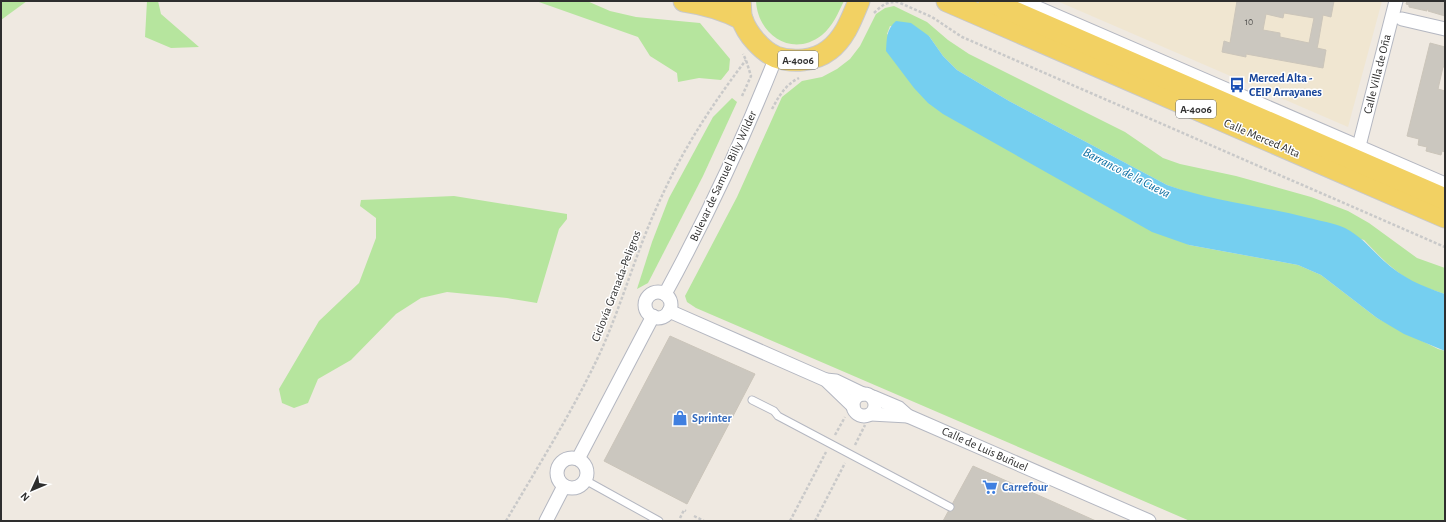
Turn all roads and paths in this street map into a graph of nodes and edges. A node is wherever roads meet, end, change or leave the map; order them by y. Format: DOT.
graph roads {
  1 [pos="684,1"];
  2 [pos="947,1"];
  3 [pos="989,1"];
  4 [pos="1022,1"];
  5 [pos="1396,1"];
  6 [pos="867,7"];
  7 [pos="741,10"];
  8 [pos="1402,19"];
  9 [pos="1445,29"];
  10 [pos="740,50"];
  11 [pos="776,57"];
  12 [pos="746,60"];
  13 [pos="804,77"];
  14 [pos="742,96"];
  15 [pos="772,109"];
  16 [pos="1359,146"];
  17 [pos="1445,184"];
  18 [pos="1445,199"];
  19 [pos="1445,217"];
  20 [pos="1445,247"];
  21 [pos="665,294"];
  22 [pos="670,311"];
  23 [pos="653,316"];
  24 [pos="826,380"];
  25 [pos="868,395"];
  26 [pos="752,400"];
  27 [pos="850,409"];
  28 [pos="908,416"];
  29 [pos="869,418"];
  30 [pos="833,441"];
  31 [pos="828,448"];
  32 [pos="852,451"];
  33 [pos="578,459"];
  34 [pos="848,459"];
  35 [pos="585,480"];
  36 [pos="564,486"];
  37 [pos="950,507"];
  38 [pos="686,511"];
  39 [pos="694,516"];
  40 [pos="680,518"];
  41 [pos="506,521"];
  42 [pos="546,521"];
  43 [pos="659,521"];
  44 [pos="704,521"];
  45 [pos="790,521"];
  46 [pos="814,521"];
  47 [pos="1149,521"];
  1 -- 7 [label="main road, A-4006"];
  2 -- 19 [label="main road, Calle Merced Alta / A-4006"];
  3 -- 18 [label="main road, Calle Merced Alta / A-4006"];
  4 -- 16 [label="street"];
  5 -- 16 [label="street, Calle Villa de Oña"];
  6 -- 11 [label="main road, A-4006"];
  6 -- 20 [label="path"];
  7 -- 11 [label="main road, A-4006"];
  8 -- 9 [label="street"];
  10 -- 12 [label="path"];
  11 -- 21 [label="street, Bulevar de Samuel Billy Wilder"];
  12 -- 14 [label="path"];
  12 -- 41 [label="path, Ciclovía Granada-Peligros"];
  13 -- 15 [label="path"];
  16 -- 17 [label="street"];
  21 -- 22 [label="street"];
  21 -- 23 [label="street"];
  22 -- 23 [label="street"];
  22 -- 24 [label="street, Calle de Luis Buñuel"];
  23 -- 33 [label="street"];
  24 -- 25 [label="street, Calle de Luis Buñuel"];
  24 -- 27 [label="street, Calle de Luis Buñuel"];
  25 -- 27 [label="street"];
  25 -- 28 [label="street, Calle de Luis Buñuel"];
  25 -- 29 [label="street"];
  26 -- 37 [label="lane"];
  27 -- 29 [label="street"];
  27 -- 30 [label="path"];
  28 -- 29 [label="street, Calle de Luis Buñuel"];
  28 -- 47 [label="street, Calle de Luis Buñuel"];
  29 -- 32 [label="path"];
  31 -- 45 [label="path"];
  33 -- 35 [label="street"];
  33 -- 36 [label="street"];
  34 -- 46 [label="path"];
  35 -- 36 [label="street"];
  35 -- 43 [label="lane"];
  36 -- 42 [label="street"];
  38 -- 40 [label="path"];
  39 -- 44 [label="path"];
}
